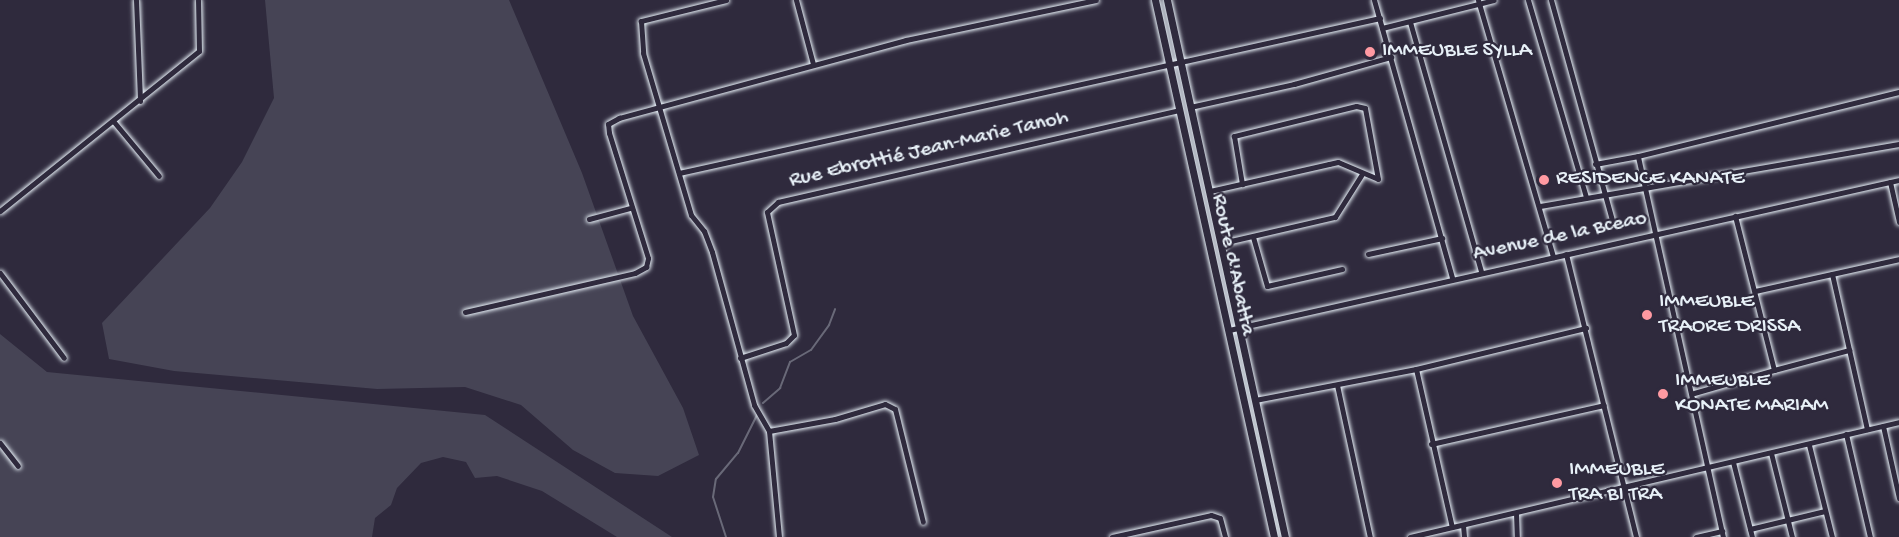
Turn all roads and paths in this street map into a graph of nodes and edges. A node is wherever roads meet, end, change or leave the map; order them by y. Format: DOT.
graph roads {
  1 [pos="135,0"];
  2 [pos="198,0"];
  3 [pos="726,0"];
  4 [pos="796,0"];
  5 [pos="1096,0"];
  6 [pos="1155,0"];
  7 [pos="1167,0"];
  8 [pos="1374,0"];
  9 [pos="1494,0"];
  10 [pos="1528,0"];
  11 [pos="1551,0"];
  12 [pos="1479,2"];
  13 [pos="1380,18"];
  14 [pos="1410,22"];
  15 [pos="1382,28"];
  16 [pos="1391,57"];
  17 [pos="1180,60"];
  18 [pos="1169,62"];
  19 [pos="813,64"];
  20 [pos="1899,92"];
  21 [pos="140,101"];
  22 [pos="659,104"];
  23 [pos="1190,107"];
  24 [pos="1179,110"];
  25 [pos="114,122"];
  26 [pos="1899,144"];
  27 [pos="1638,156"];
  28 [pos="1595,164"];
  29 [pos="679,173"];
  30 [pos="1362,174"];
  31 [pos="159,177"];
  32 [pos="1899,180"];
  33 [pos="1890,182"];
  34 [pos="1242,184"];
  35 [pos="1647,188"];
  36 [pos="1210,191"];
  37 [pos="1603,195"];
  38 [pos="1586,197"];
  39 [pos="1540,206"];
  40 [pos="630,208"];
  41 [pos="0,211"];
  42 [pos="1735,216"];
  43 [pos="589,219"];
  44 [pos="1612,220"];
  45 [pos="1899,222"];
  46 [pos="1654,233"];
  47 [pos="1253,237"];
  48 [pos="1442,238"];
  49 [pos="1222,243"];
  50 [pos="1368,254"];
  51 [pos="1566,254"];
  52 [pos="1553,256"];
  53 [pos="1899,259"];
  54 [pos="1342,269"];
  55 [pos="1481,271"];
  56 [pos="1832,274"];
  57 [pos="1,275"];
  58 [pos="1452,278"];
  59 [pos="1755,291"];
  60 [pos="465,312"];
  61 [pos="1239,328"];
  62 [pos="1586,328"];
  63 [pos="1229,330"];
  64 [pos="1850,350"];
  65 [pos="64,358"];
  66 [pos="740,358"];
  67 [pos="1416,369"];
  68 [pos="1774,370"];
  69 [pos="1337,385"];
  70 [pos="1694,393"];
  71 [pos="1255,400"];
  72 [pos="1605,405"];
  73 [pos="1899,422"];
  74 [pos="1883,426"];
  75 [pos="1867,429"];
  76 [pos="769,431"];
  77 [pos="1846,434"];
  78 [pos="0,443"];
  79 [pos="1431,444"];
  80 [pos="1809,445"];
  81 [pos="1771,453"];
  82 [pos="1733,462"];
  83 [pos="18,466"];
  84 [pos="1709,467"];
  85 [pos="1624,487"];
  86 [pos="1899,498"];
  87 [pos="1826,511"];
  88 [pos="1516,513"];
  89 [pos="1787,520"];
  90 [pos="923,522"];
  91 [pos="1463,525"];
  92 [pos="1452,527"];
  93 [pos="1750,529"];
  94 [pos="1723,534"];
  95 [pos="779,537"];
  96 [pos="1112,537"];
  97 [pos="1225,537"];
  98 [pos="1274,537"];
  99 [pos="1285,537"];
  100 [pos="1370,537"];
  101 [pos="1410,537"];
  102 [pos="1464,537"];
  103 [pos="1517,537"];
  104 [pos="1636,537"];
  105 [pos="1696,537"];
  106 [pos="1752,537"];
  107 [pos="1792,537"];
  108 [pos="1832,537"];
  109 [pos="1870,537"];
  1 -- 21 [label="street"];
  2 -- 21 [label="street"];
  3 -- 22 [label="street"];
  4 -- 19 [label="street"];
  5 -- 19 [label="street"];
  6 -- 18 [label="street, Route d'Abatta"];
  7 -- 17 [label="street, Route d'Abatta"];
  8 -- 13 [label="street"];
  9 -- 12 [label="street"];
  10 -- 38 [label="street"];
  11 -- 28 [label="street"];
  12 -- 14 [label="street"];
  12 -- 39 [label="street"];
  13 -- 15 [label="street"];
  13 -- 17 [label="street"];
  14 -- 15 [label="street"];
  14 -- 55 [label="street"];
  15 -- 16 [label="street"];
  16 -- 23 [label="street"];
  16 -- 48 [label="street"];
  17 -- 18 [label="street"];
  17 -- 23 [label="street, Route d'Abatta"];
  18 -- 24 [label="street, Route d'Abatta"];
  18 -- 29 [label="street"];
  19 -- 22 [label="street"];
  20 -- 27 [label="street"];
  21 -- 25 [label="street"];
  22 -- 29 [label="street"];
  22 -- 40 [label="street"];
  23 -- 36 [label="street, Route d'Abatta"];
  24 -- 63 [label="street, Route d'Abatta"];
  24 -- 66 [label="street, Rue Ebrottié Jean-Marie Tanoh"];
  25 -- 31 [label="street"];
  25 -- 41 [label="street"];
  26 -- 35 [label="street"];
  27 -- 28 [label="street"];
  27 -- 35 [label="street"];
  28 -- 37 [label="street"];
  29 -- 66 [label="street"];
  30 -- 34 [label="street"];
  30 -- 34 [label="street"];
  30 -- 47 [label="street"];
  32 -- 33 [label="street, Avenue de la Bceao"];
  33 -- 42 [label="street, Avenue de la Bceao"];
  33 -- 45 [label="street"];
  34 -- 36 [label="street"];
  35 -- 37 [label="street"];
  35 -- 46 [label="street"];
  36 -- 49 [label="street, Route d'Abatta"];
  37 -- 38 [label="street"];
  37 -- 44 [label="street"];
  38 -- 39 [label="street"];
  39 -- 52 [label="street"];
  40 -- 43 [label="street"];
  40 -- 60 [label="street"];
  42 -- 46 [label="street, Avenue de la Bceao"];
  42 -- 59 [label="street"];
  46 -- 51 [label="street, Avenue de la Bceao"];
  46 -- 70 [label="street"];
  47 -- 49 [label="street"];
  47 -- 54 [label="street"];
  48 -- 50 [label="street"];
  48 -- 58 [label="street"];
  49 -- 61 [label="street, Route d'Abatta"];
  51 -- 52 [label="street, Avenue de la Bceao"];
  51 -- 62 [label="street"];
  52 -- 55 [label="street, Avenue de la Bceao"];
  53 -- 56 [label="street"];
  55 -- 58 [label="street, Avenue de la Bceao"];
  56 -- 59 [label="street"];
  56 -- 64 [label="street"];
  57 -- 65 [label="street"];
  58 -- 61 [label="street, Avenue de la Bceao"];
  59 -- 68 [label="street"];
  61 -- 63 [label="street, Avenue de la Bceao"];
  61 -- 71 [label="street, Route d'Abatta"];
  62 -- 67 [label="street"];
  62 -- 72 [label="street"];
  63 -- 98 [label="street, Route d'Abatta"];
  64 -- 68 [label="street"];
  64 -- 75 [label="street"];
  66 -- 76 [label="street"];
  67 -- 69 [label="street"];
  67 -- 79 [label="street"];
  68 -- 70 [label="street"];
  69 -- 71 [label="street"];
  69 -- 100 [label="street"];
  70 -- 84 [label="street"];
  71 -- 99 [label="street, Route d'Abatta"];
  72 -- 79 [label="street"];
  72 -- 85 [label="street"];
  73 -- 74 [label="street"];
  74 -- 75 [label="street"];
  74 -- 86 [label="street"];
  75 -- 77 [label="street"];
  76 -- 90 [label="street"];
  76 -- 95 [label="street"];
  77 -- 80 [label="street"];
  77 -- 109 [label="street"];
  78 -- 83 [label="street"];
  79 -- 92 [label="street"];
  80 -- 81 [label="street"];
  80 -- 87 [label="street"];
  81 -- 82 [label="street"];
  81 -- 89 [label="street"];
  82 -- 84 [label="street"];
  82 -- 93 [label="street"];
  84 -- 85 [label="street"];
  84 -- 94 [label="street"];
  85 -- 88 [label="street"];
  85 -- 104 [label="street"];
  87 -- 89 [label="street"];
  87 -- 108 [label="street"];
  88 -- 91 [label="street"];
  88 -- 103 [label="street"];
  89 -- 93 [label="street"];
  89 -- 107 [label="street"];
  91 -- 92 [label="street"];
  91 -- 102 [label="street"];
  92 -- 101 [label="street"];
  93 -- 106 [label="street"];
  94 -- 105 [label="street"];
  96 -- 97 [label="street"];
}
